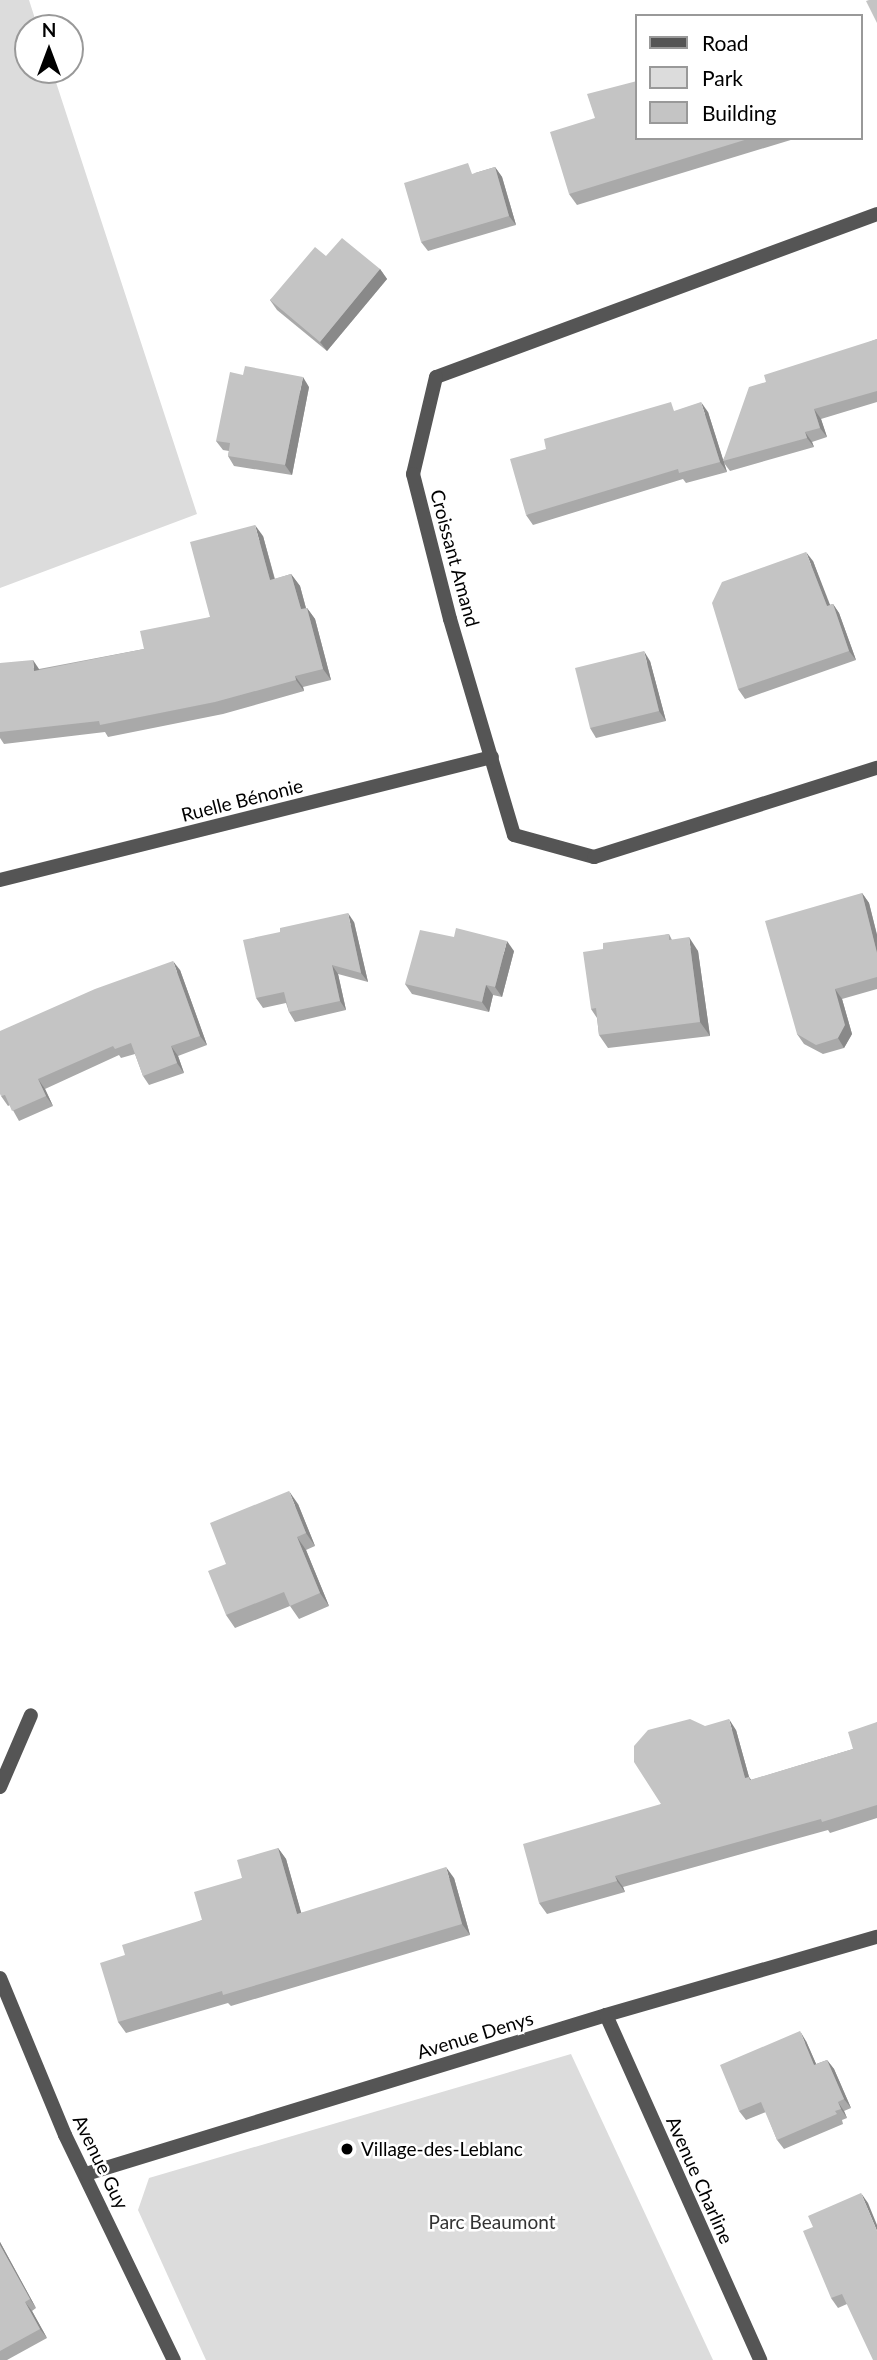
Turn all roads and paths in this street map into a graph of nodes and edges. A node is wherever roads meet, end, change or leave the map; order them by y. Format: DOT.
graph roads {
  1 [pos="877,214"];
  2 [pos="492,757"];
  3 [pos="877,768"];
  4 [pos="0,880"];
  5 [pos="31,1715"];
  6 [pos="0,1787"];
  7 [pos="877,1937"];
  8 [pos="0,1978"];
  9 [pos="606,2015"];
  10 [pos="86,2174"];
  11 [pos="174,2360"];
  12 [pos="760,2360"];
  1 -- 2 [label="street, Croissant Amand"];
  2 -- 3 [label="street, Croissant Amand"];
  2 -- 4 [label="street, Ruelle Bénonie"];
  5 -- 6 [label="street"];
  7 -- 9 [label="street, Avenue Denys"];
  8 -- 10 [label="street, Avenue Guy"];
  9 -- 10 [label="street, Avenue Denys"];
  9 -- 12 [label="street, Avenue Charline"];
  10 -- 11 [label="street, Avenue Guy"];
}
